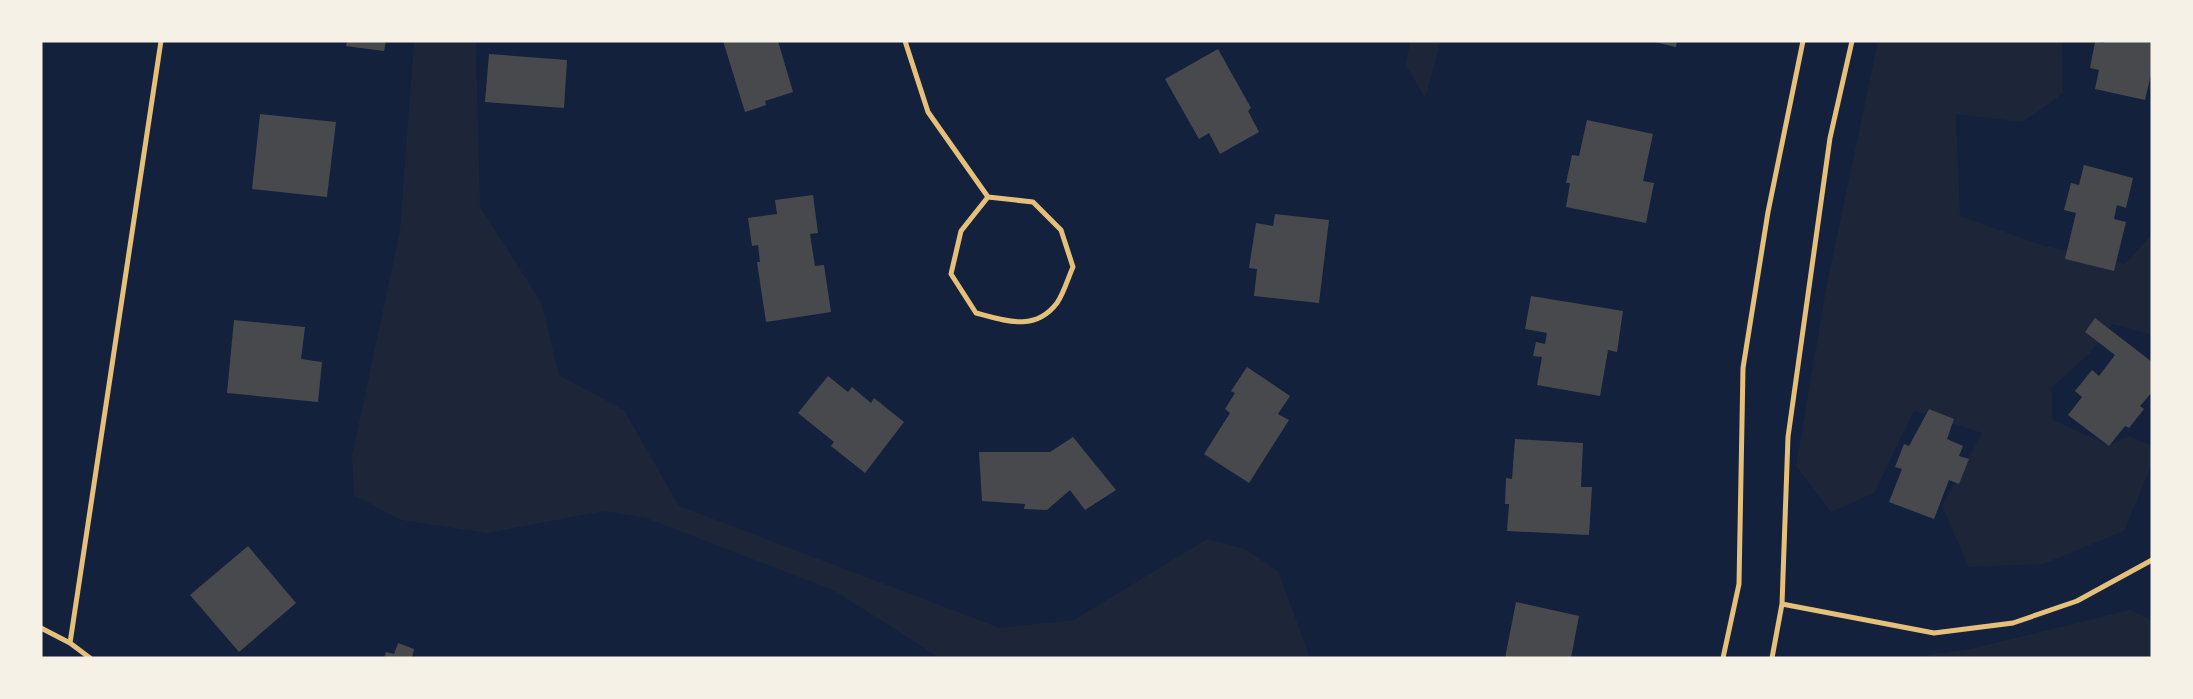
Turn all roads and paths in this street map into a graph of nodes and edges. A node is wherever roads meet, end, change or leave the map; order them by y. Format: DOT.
graph roads {
  1 [pos="161,41"];
  2 [pos="905,41"];
  3 [pos="1803,41"];
  4 [pos="1852,41"];
  5 [pos="988,197"];
  6 [pos="2152,560"];
  7 [pos="1782,604"];
  8 [pos="41,628"];
  9 [pos="70,643"];
  10 [pos="90,658"];
  11 [pos="1723,658"];
  12 [pos="1772,658"];
  1 -- 9 [label="street"];
  2 -- 5 [label="street"];
  3 -- 11 [label="street"];
  4 -- 7 [label="street"];
  5 -- 5 [label="street"];
  6 -- 7 [label="street"];
  7 -- 12 [label="street"];
  8 -- 9 [label="street"];
  9 -- 10 [label="street"];
}
